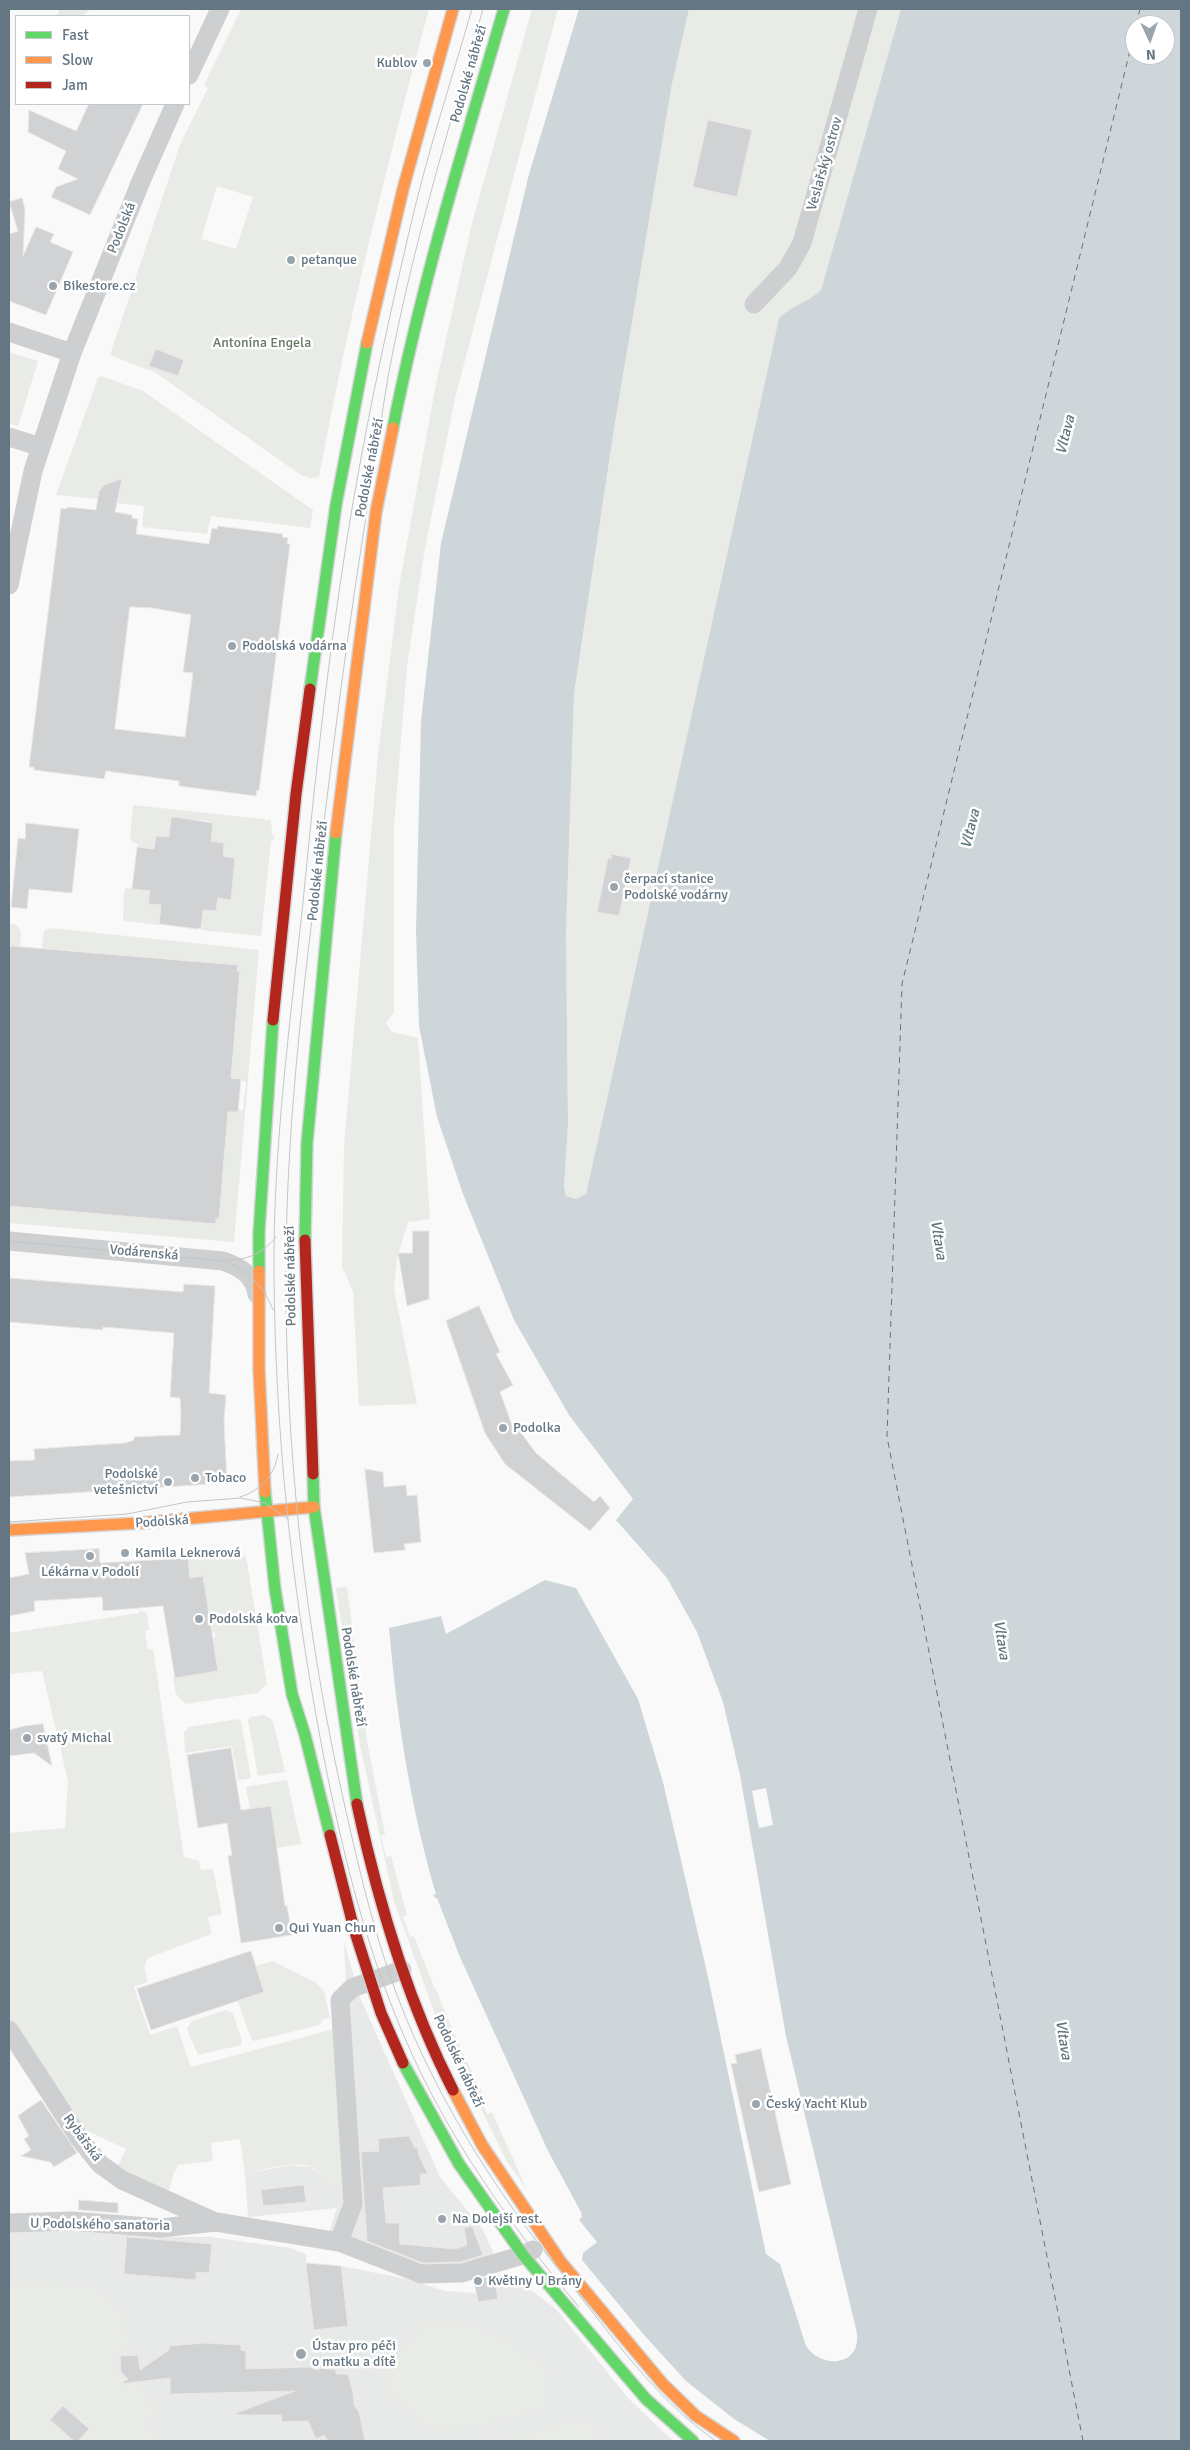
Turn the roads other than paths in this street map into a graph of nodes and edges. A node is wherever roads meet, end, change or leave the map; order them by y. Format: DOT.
graph roads {
  1 [pos="220,9"];
  2 [pos="453,9"];
  3 [pos="504,9"];
  4 [pos="868,9"];
  5 [pos="190,73"];
  6 [pos="175,105"];
  7 [pos="754,304"];
  8 [pos="9,332"];
  9 [pos="72,353"];
  10 [pos="9,438"];
  11 [pos="41,448"];
  12 [pos="9,585"];
  13 [pos="9,1241"];
  14 [pos="258,1300"];
  15 [pos="314,1507"];
  16 [pos="266,1512"];
  17 [pos="9,1530"];
  18 [pos="402,1970"];
  19 [pos="370,1981"];
  20 [pos="9,2030"];
  21 [pos="216,2222"];
  22 [pos="9,2223"];
  23 [pos="547,2241"];
  24 [pos="339,2242"];
  25 [pos="523,2255"];
  26 [pos="693,2441"];
  27 [pos="734,2441"];
  1 -- 5 [label="street"];
  2 -- 14 [label="main road, Podolské nábřeží"];
  3 -- 15 [label="main road, Podolské nábřeží"];
  4 -- 7 [label="street, Veslařský ostrov"];
  6 -- 9 [label="street, Podolská"];
  8 -- 9 [label="street"];
  9 -- 11 [label="street, Podolská"];
  10 -- 11 [label="street"];
  11 -- 12 [label="street, Podolská"];
  13 -- 14 [label="street, Vodárenská"];
  14 -- 16 [label="main road, Podolské nábřeží"];
  15 -- 16 [label="main road, Podolská"];
  15 -- 18 [label="main road, Podolské nábřeží"];
  16 -- 17 [label="main road, Podolská"];
  16 -- 19 [label="main road, Podolské nábřeží"];
  18 -- 19 [label="street"];
  18 -- 23 [label="main road, Podolské nábřeží"];
  19 -- 24 [label="street"];
  19 -- 25 [label="main road, Podolské nábřeží"];
  20 -- 21 [label="street, Rybářská"];
  21 -- 22 [label="street, U Podolského sanatoria"];
  21 -- 24 [label="street, U Podolského sanatoria"];
  23 -- 25 [label="street, U Podolského sanatoria"];
  23 -- 27 [label="main road, Podolské nábřeží"];
  24 -- 25 [label="street, U Podolského sanatoria"];
  25 -- 26 [label="main road, Podolské nábřeží"];
}
